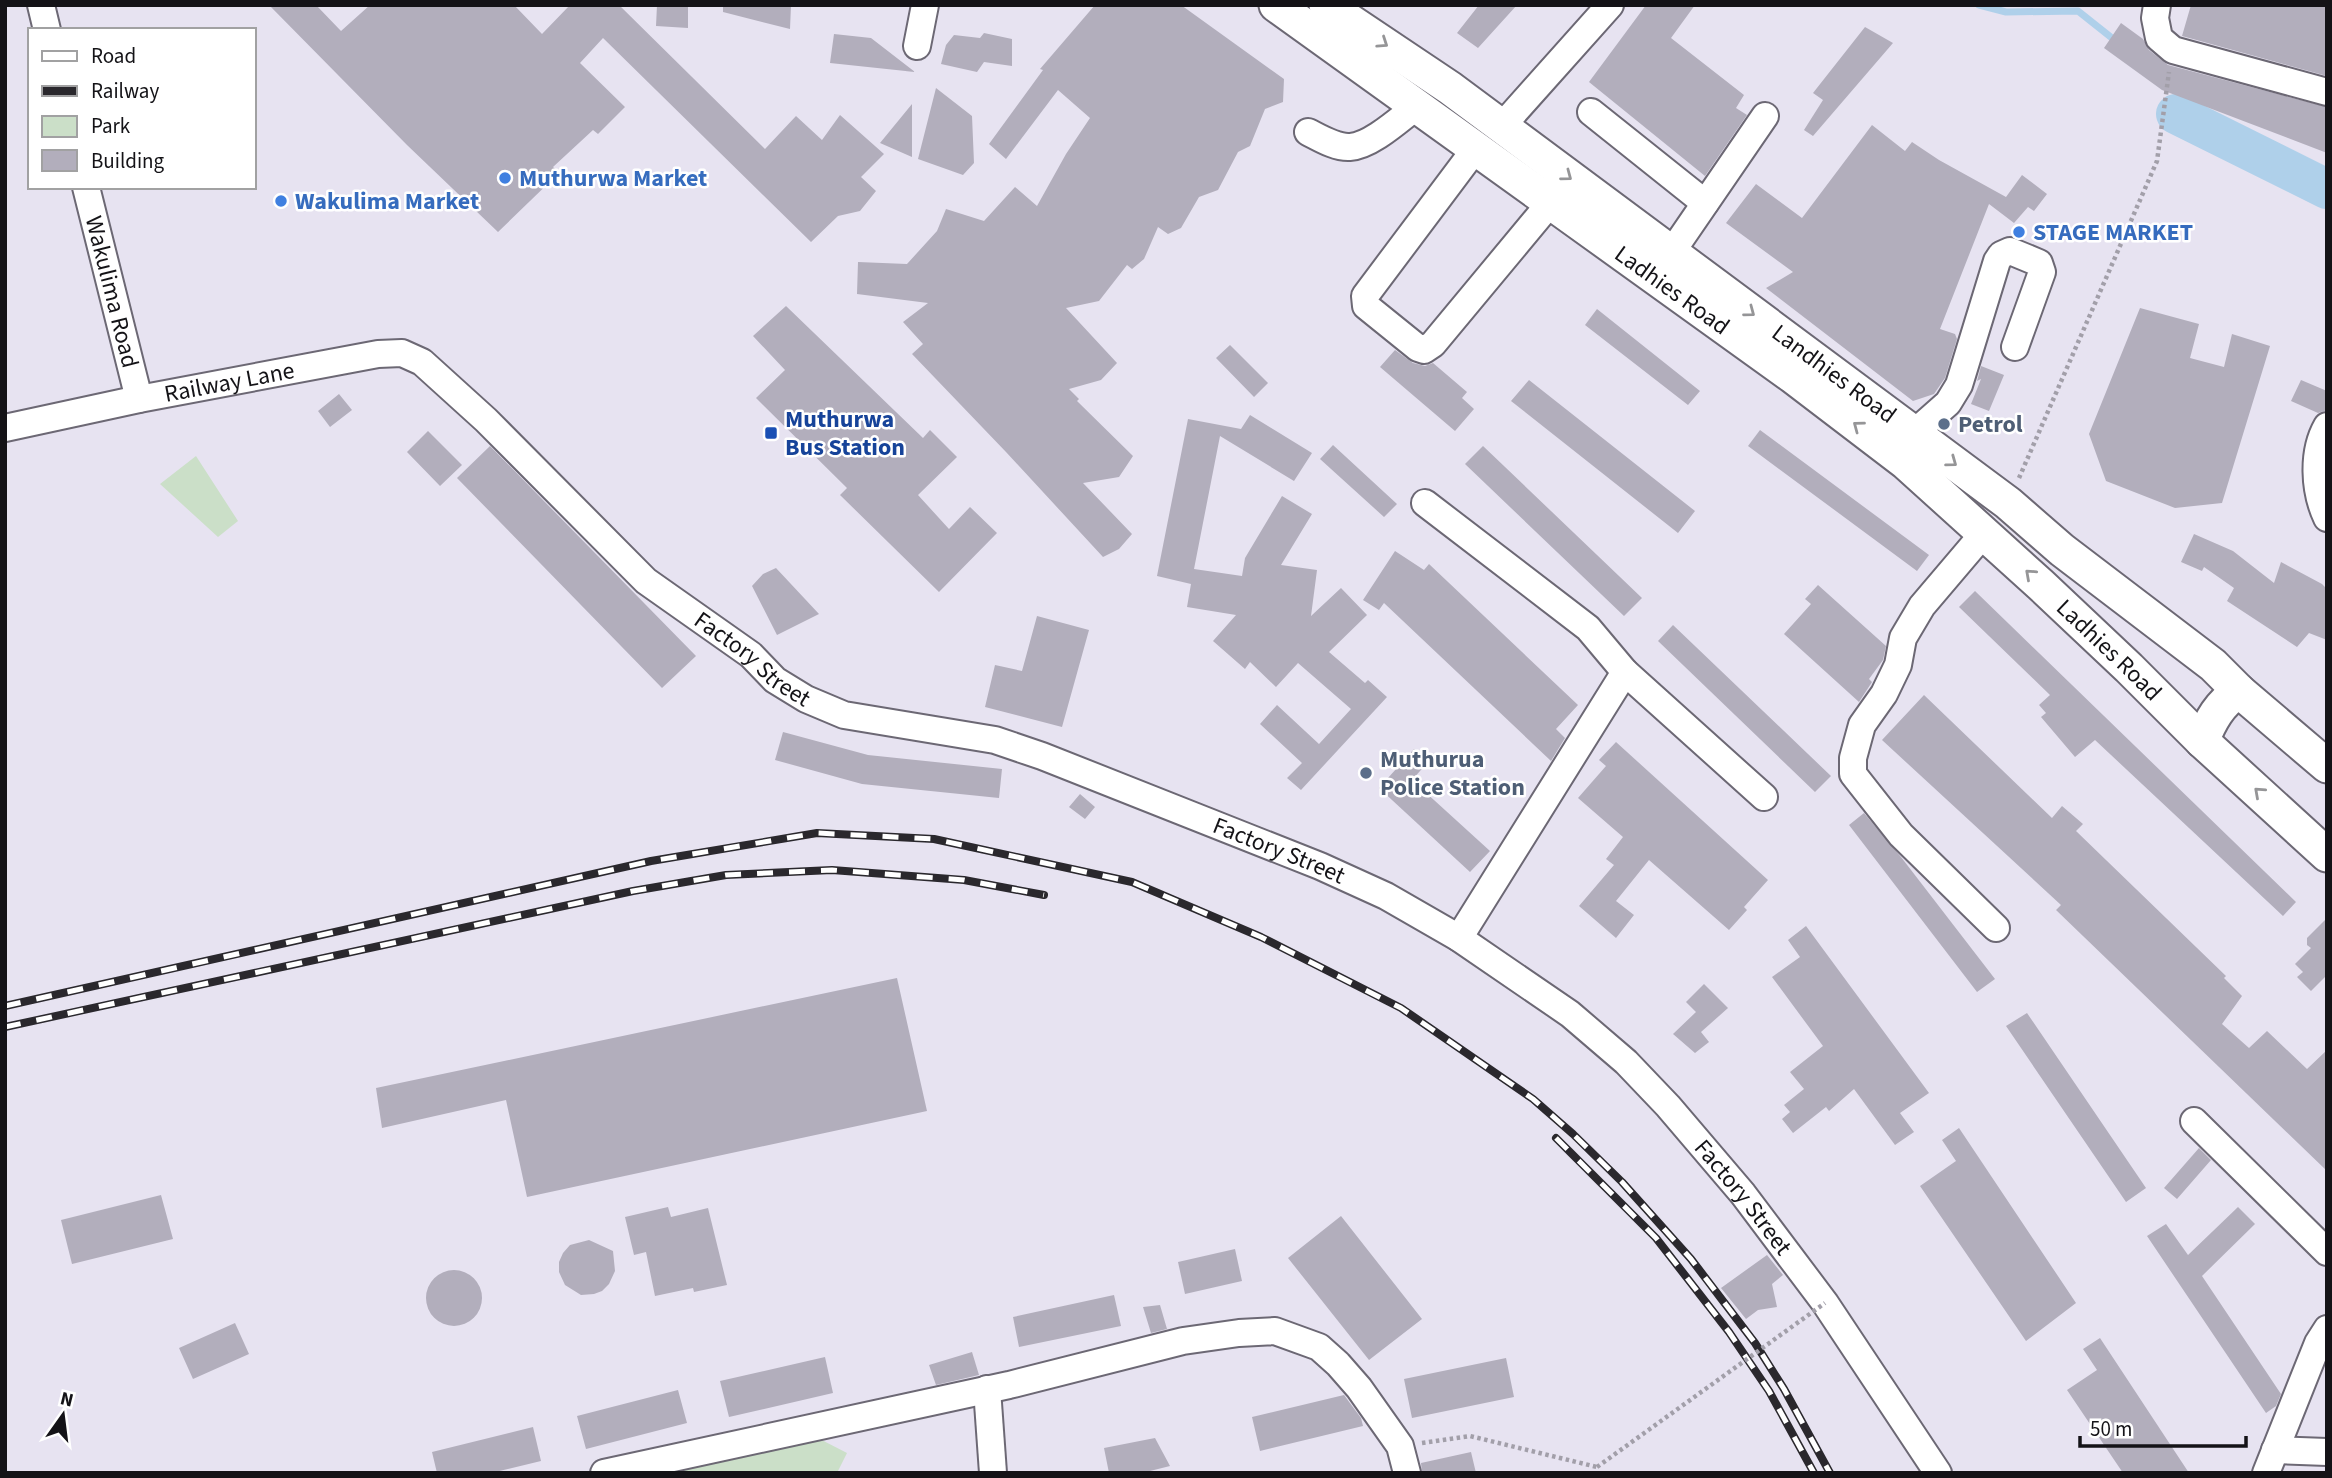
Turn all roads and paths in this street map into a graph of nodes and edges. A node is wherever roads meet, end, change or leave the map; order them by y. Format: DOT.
graph roads {
  1 [pos="41,5"];
  2 [pos="925,5"];
  3 [pos="1276,5"];
  4 [pos="1326,5"];
  5 [pos="1610,5"];
  6 [pos="2157,5"];
  7 [pos="47,28"];
  8 [pos="917,46"];
  9 [pos="2173,50"];
  10 [pos="2327,92"];
  11 [pos="1417,106"];
  12 [pos="1591,112"];
  13 [pos="1765,116"];
  14 [pos="1502,126"];
  15 [pos="1308,132"];
  16 [pos="1476,148"];
  17 [pos="86,189"];
  18 [pos="1551,202"];
  19 [pos="1705,203"];
  20 [pos="1671,253"];
  21 [pos="2015,347"];
  22 [pos="139,399"];
  23 [pos="486,420"];
  24 [pos="2327,426"];
  25 [pos="5,428"];
  26 [pos="1913,433"];
  27 [pos="1425,503"];
  28 [pos="2008,503"];
  29 [pos="2327,518"];
  30 [pos="1984,533"];
  31 [pos="1625,672"];
  32 [pos="2239,691"];
  33 [pos="2202,741"];
  34 [pos="2327,766"];
  35 [pos="1764,797"];
  36 [pos="2312,823"];
  37 [pos="2327,855"];
  38 [pos="1996,928"];
  39 [pos="1459,937"];
  40 [pos="2194,1121"];
  41 [pos="2327,1252"];
  42 [pos="1825,1303"];
  43 [pos="2327,1328"];
  44 [pos="987,1389"];
  45 [pos="1400,1446"];
  46 [pos="2327,1452"];
  47 [pos="2270,1462"];
  48 [pos="604,1473"];
  49 [pos="993,1473"];
  50 [pos="1407,1473"];
  51 [pos="1938,1473"];
  1 -- 7 [label="street"];
  2 -- 8 [label="street"];
  3 -- 11 [label="main road, Ladhies Road"];
  4 -- 14 [label="main road, Landhies Road, one-way"];
  5 -- 14 [label="street"];
  6 -- 9 [label="street"];
  9 -- 10 [label="street"];
  9 -- 28 [label="path"];
  11 -- 15 [label="street"];
  11 -- 16 [label="main road, Ladhies Road"];
  12 -- 19 [label="street"];
  13 -- 19 [label="street"];
  14 -- 20 [label="main road, Landhies Road, one-way"];
  16 -- 18 [label="main road, Ladhies Road"];
  16 -- 18 [label="street"];
  17 -- 22 [label="street, Wakulima Road"];
  30 -- 18 [label="main road, Ladhies Road, one-way"];
  19 -- 20 [label="street"];
  20 -- 26 [label="main road, Landhies Road, one-way"];
  21 -- 26 [label="street"];
  22 -- 23 [label="street, Railway Lane"];
  22 -- 25 [label="street, Railway Lane"];
  23 -- 39 [label="street, Factory Street"];
  24 -- 29 [label="street"];
  26 -- 28 [label="main road, Landhies Road, one-way"];
  27 -- 31 [label="street"];
  28 -- 32 [label="main road, Landhies Road"];
  33 -- 30 [label="main road, Ladhies Road, one-way"];
  30 -- 38 [label="street"];
  31 -- 35 [label="street"];
  31 -- 39 [label="street"];
  32 -- 33 [label="main road"];
  32 -- 34 [label="main road, Landhies Road"];
  36 -- 33 [label="main road, Ladhies Road, one-way"];
  36 -- 37 [label="main road, Ladhies Road"];
  39 -- 42 [label="street, Factory Street"];
  40 -- 41 [label="street"];
  42 -- 45 [label="path, bridge"];
  42 -- 51 [label="street, Factory Street"];
  43 -- 47 [label="street"];
  44 -- 45 [label="street"];
  44 -- 48 [label="street"];
  44 -- 49 [label="street"];
  45 -- 50 [label="street"];
  46 -- 47 [label="street"];
}
